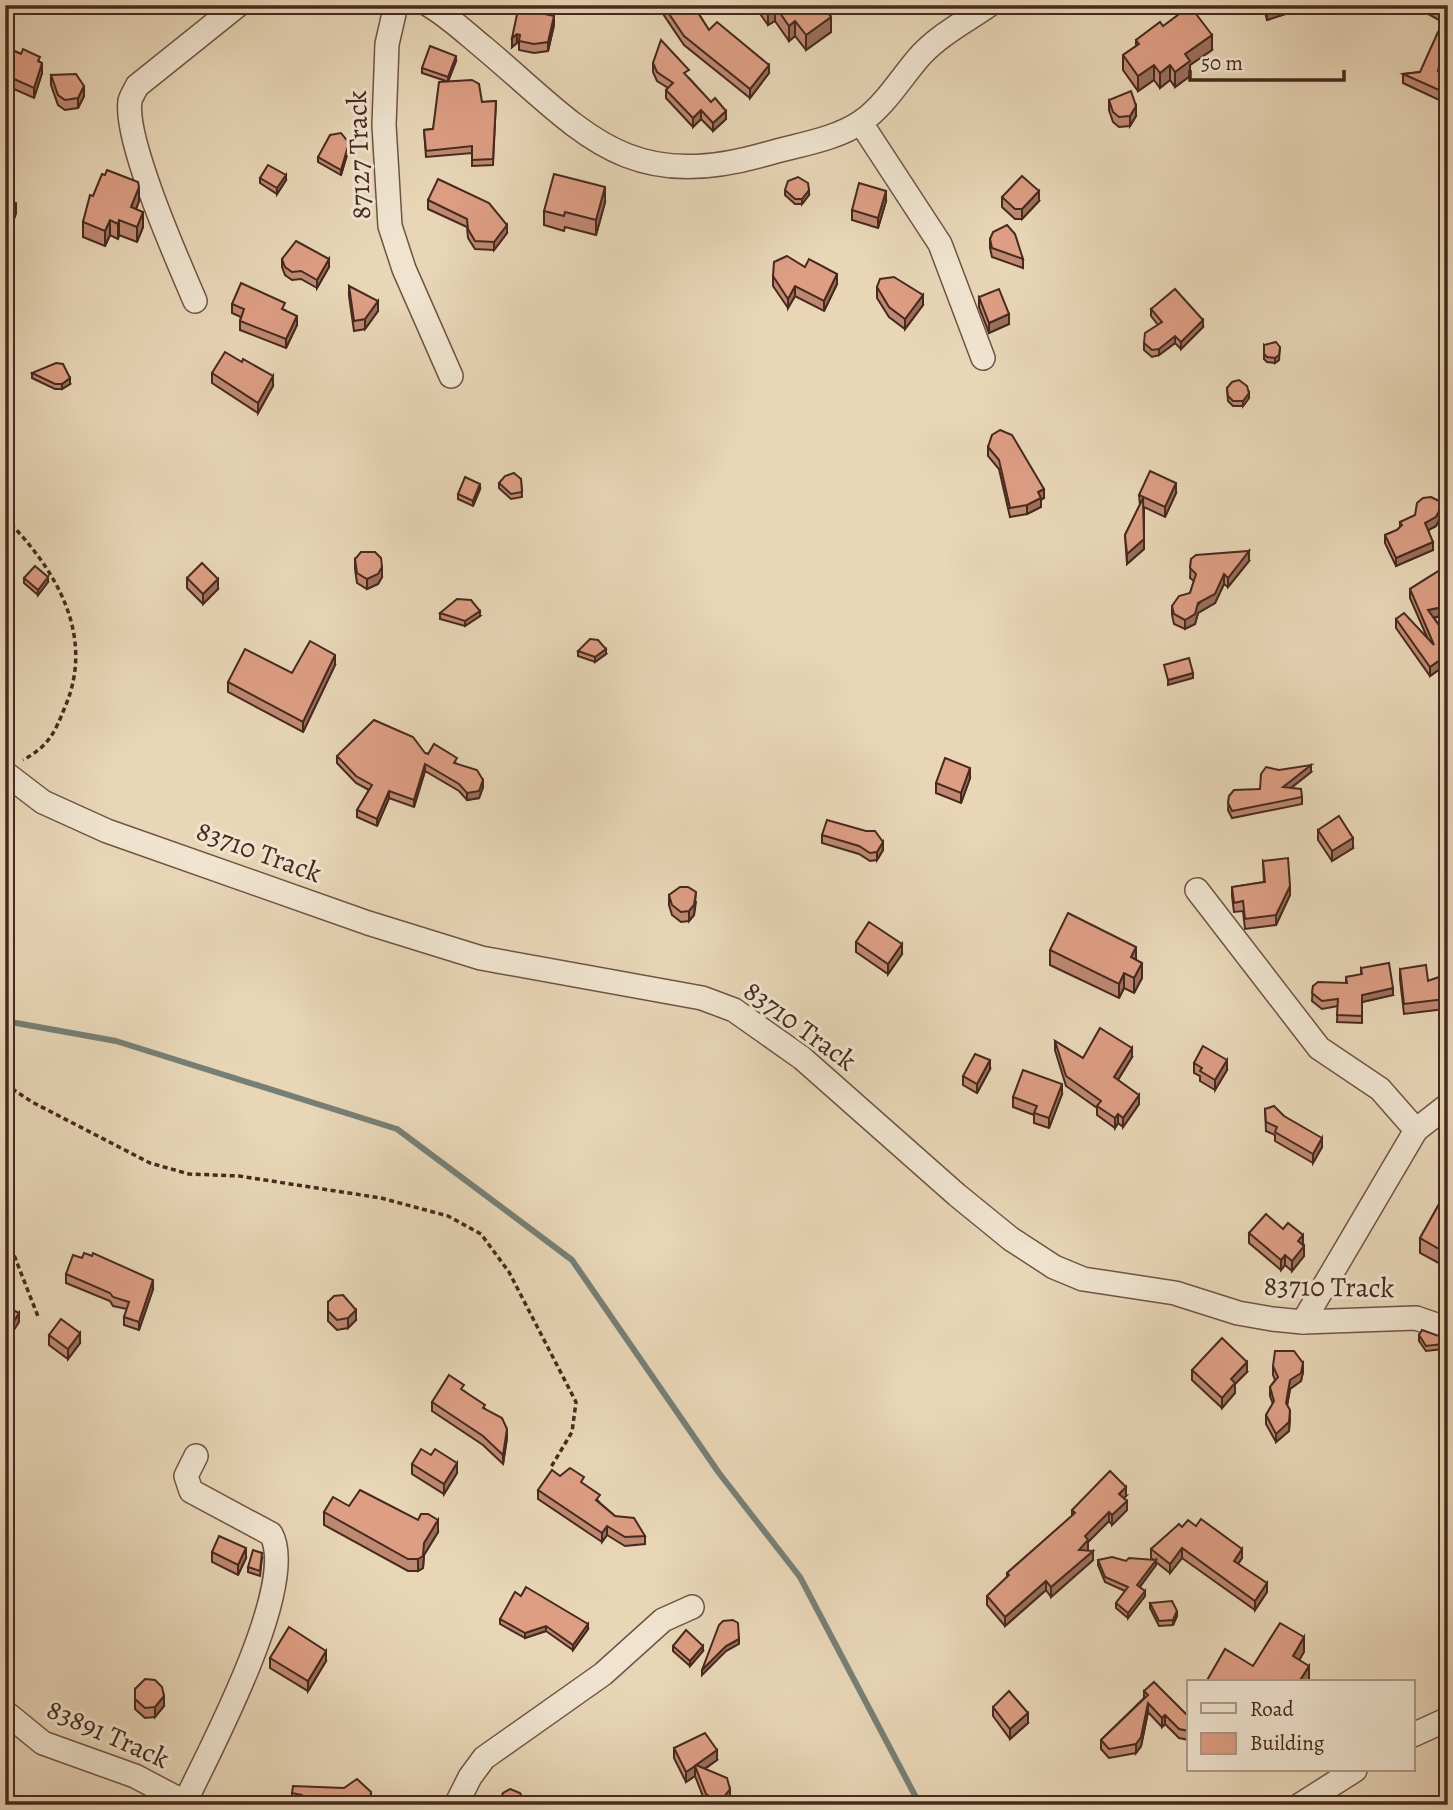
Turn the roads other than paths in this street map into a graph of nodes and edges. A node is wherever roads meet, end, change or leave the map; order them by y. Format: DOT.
graph roads {
  1 [pos="238,5"];
  2 [pos="396,5"];
  3 [pos="429,5"];
  4 [pos="989,5"];
  5 [pos="860,123"];
  6 [pos="195,301"];
  7 [pos="983,358"];
  8 [pos="451,376"];
  9 [pos="10,768"];
  10 [pos="1196,890"];
  11 [pos="1448,1105"];
  12 [pos="1416,1130"];
  13 [pos="1303,1322"];
  14 [pos="1448,1329"];
  15 [pos="196,1456"];
  16 [pos="692,1607"];
  17 [pos="5,1712"];
  18 [pos="1448,1719"];
  19 [pos="1414,1735"];
  20 [pos="1352,1772"];
  21 [pos="188,1803"];
  22 [pos="456,1805"];
  23 [pos="1300,1805"];
  1 -- 6 [label="street"];
  2 -- 8 [label="street, 87127 Track"];
  3 -- 5 [label="street"];
  4 -- 5 [label="street"];
  5 -- 7 [label="street"];
  9 -- 13 [label="street, 83710 Track"];
  10 -- 12 [label="street"];
  11 -- 12 [label="street"];
  12 -- 13 [label="street"];
  13 -- 14 [label="street, 83710 Track"];
  15 -- 21 [label="street"];
  16 -- 22 [label="street"];
  17 -- 21 [label="street, 83891 Track"];
  18 -- 19 [label="street"];
  20 -- 23 [label="street"];
}
